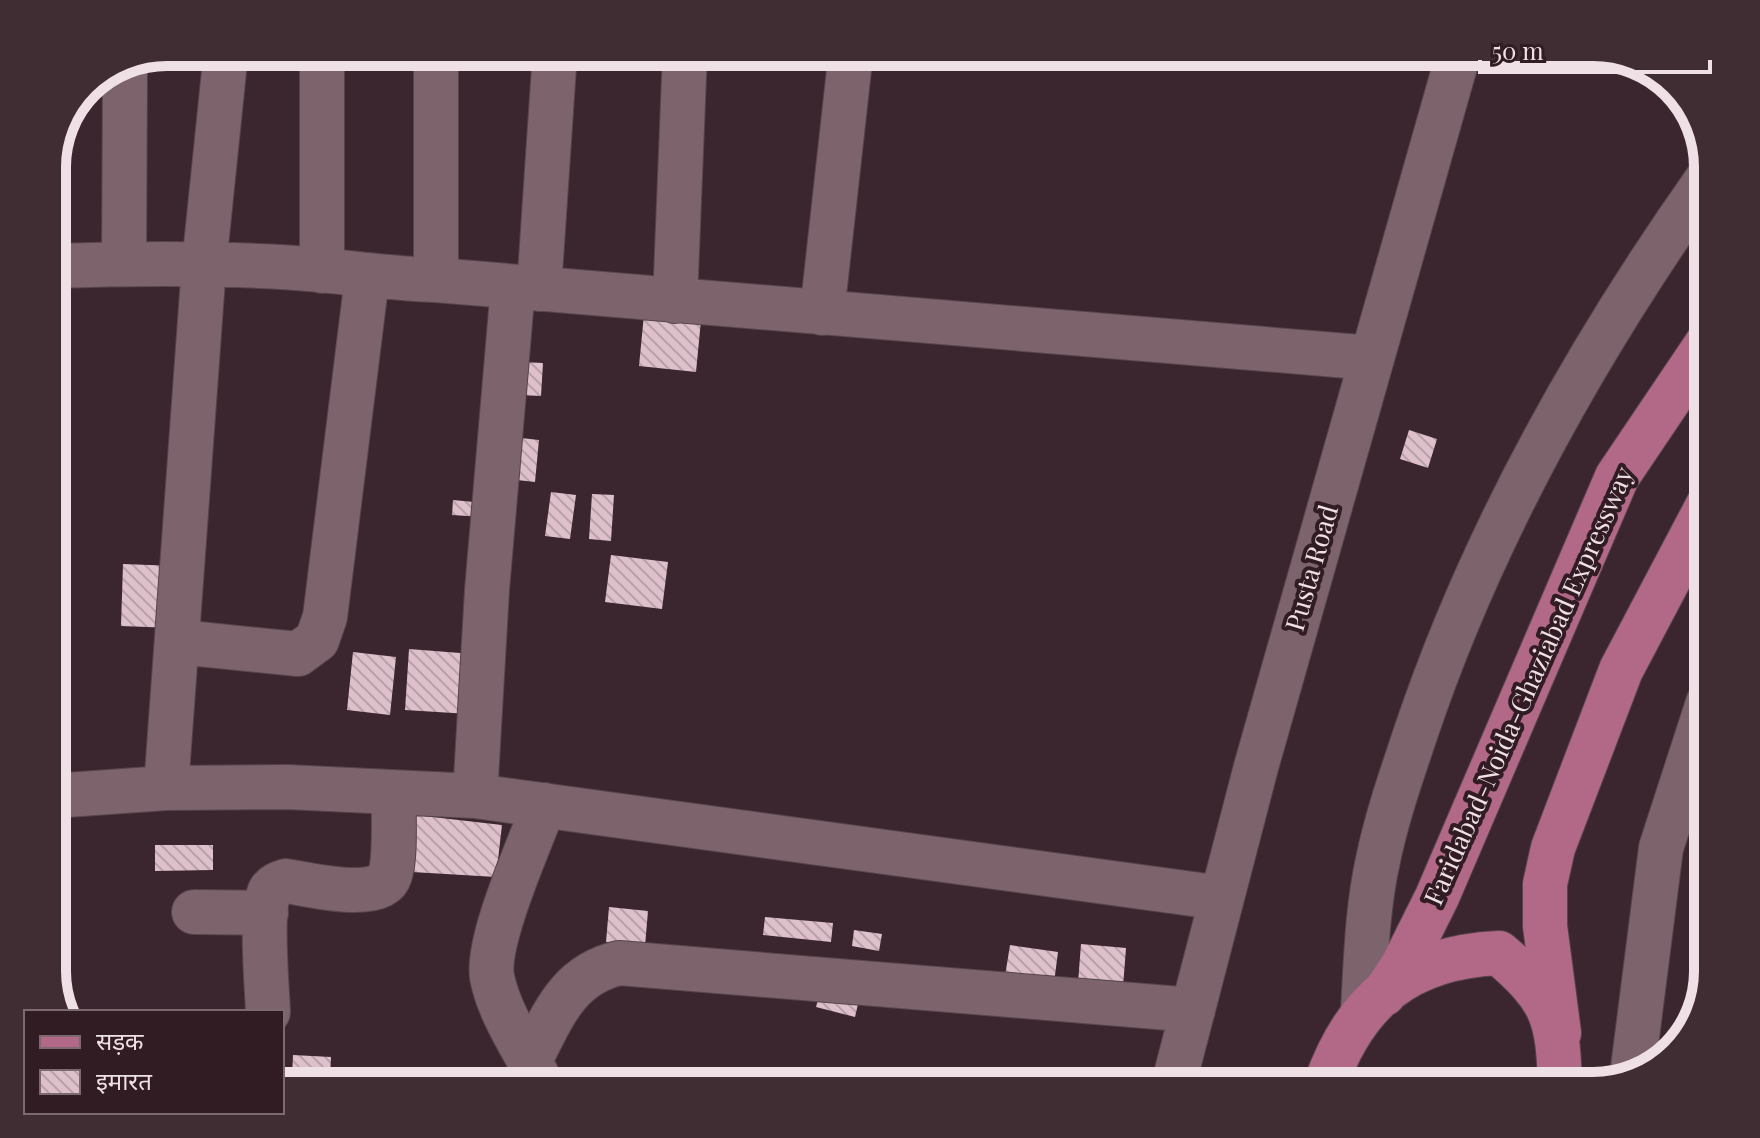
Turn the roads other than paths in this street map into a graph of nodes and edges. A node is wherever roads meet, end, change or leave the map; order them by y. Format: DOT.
graph roads {
  1 [pos="225,66"];
  2 [pos="322,66"];
  3 [pos="436,66"];
  4 [pos="553,66"];
  5 [pos="684,66"];
  6 [pos="849,66"];
  7 [pos="1455,66"];
  8 [pos="125,76"];
  9 [pos="1694,199"];
  10 [pos="124,263"];
  11 [pos="66,265"];
  12 [pos="204,265"];
  13 [pos="322,271"];
  14 [pos="367,278"];
  15 [pos="436,280"];
  16 [pos="526,288"];
  17 [pos="675,301"];
  18 [pos="822,313"];
  19 [pos="1372,358"];
  20 [pos="1694,363"];
  21 [pos="1694,533"];
  22 [pos="179,642"];
  23 [pos="1694,746"];
  24 [pos="166,788"];
  25 [pos="66,795"];
  26 [pos="394,795"];
  27 [pos="475,796"];
  28 [pos="544,805"];
  29 [pos="1222,898"];
  30 [pos="194,912"];
  31 [pos="266,913"];
  32 [pos="1374,1002"];
  33 [pos="268,1010"];
  34 [pos="1193,1010"];
  35 [pos="1559,1033"];
  36 [pos="1634,1064"];
  37 [pos="535,1072"];
  38 [pos="536,1072"];
  39 [pos="1177,1072"];
  40 [pos="1331,1072"];
  41 [pos="1560,1072"];
  1 -- 12 [label="street"];
  2 -- 13 [label="street"];
  3 -- 15 [label="street"];
  4 -- 16 [label="street"];
  5 -- 17 [label="street"];
  6 -- 18 [label="street"];
  7 -- 19 [label="street, Pusta Road"];
  8 -- 10 [label="street"];
  9 -- 32 [label="street"];
  10 -- 11 [label="street"];
  10 -- 12 [label="street"];
  12 -- 13 [label="street"];
  12 -- 22 [label="street"];
  13 -- 14 [label="street"];
  14 -- 15 [label="street"];
  14 -- 22 [label="street"];
  15 -- 16 [label="street"];
  16 -- 17 [label="street"];
  16 -- 27 [label="street"];
  17 -- 18 [label="street"];
  18 -- 19 [label="street"];
  19 -- 29 [label="street, Pusta Road"];
  20 -- 32 [label="main road, Faridabad-Noida-Ghaziabad Expressway"];
  21 -- 35 [label="main road"];
  22 -- 24 [label="street"];
  23 -- 36 [label="street"];
  24 -- 25 [label="street"];
  24 -- 26 [label="street"];
  26 -- 27 [label="street"];
  26 -- 31 [label="street"];
  27 -- 28 [label="street"];
  28 -- 29 [label="street"];
  28 -- 37 [label="street"];
  29 -- 34 [label="street, Pusta Road"];
  30 -- 31 [label="street"];
  31 -- 33 [label="street"];
  32 -- 35 [label="main road"];
  32 -- 40 [label="main road, Faridabad-Noida-Ghaziabad Expressway"];
  34 -- 38 [label="street"];
  34 -- 39 [label="street, Pusta Road"];
  35 -- 41 [label="main road"];
}
